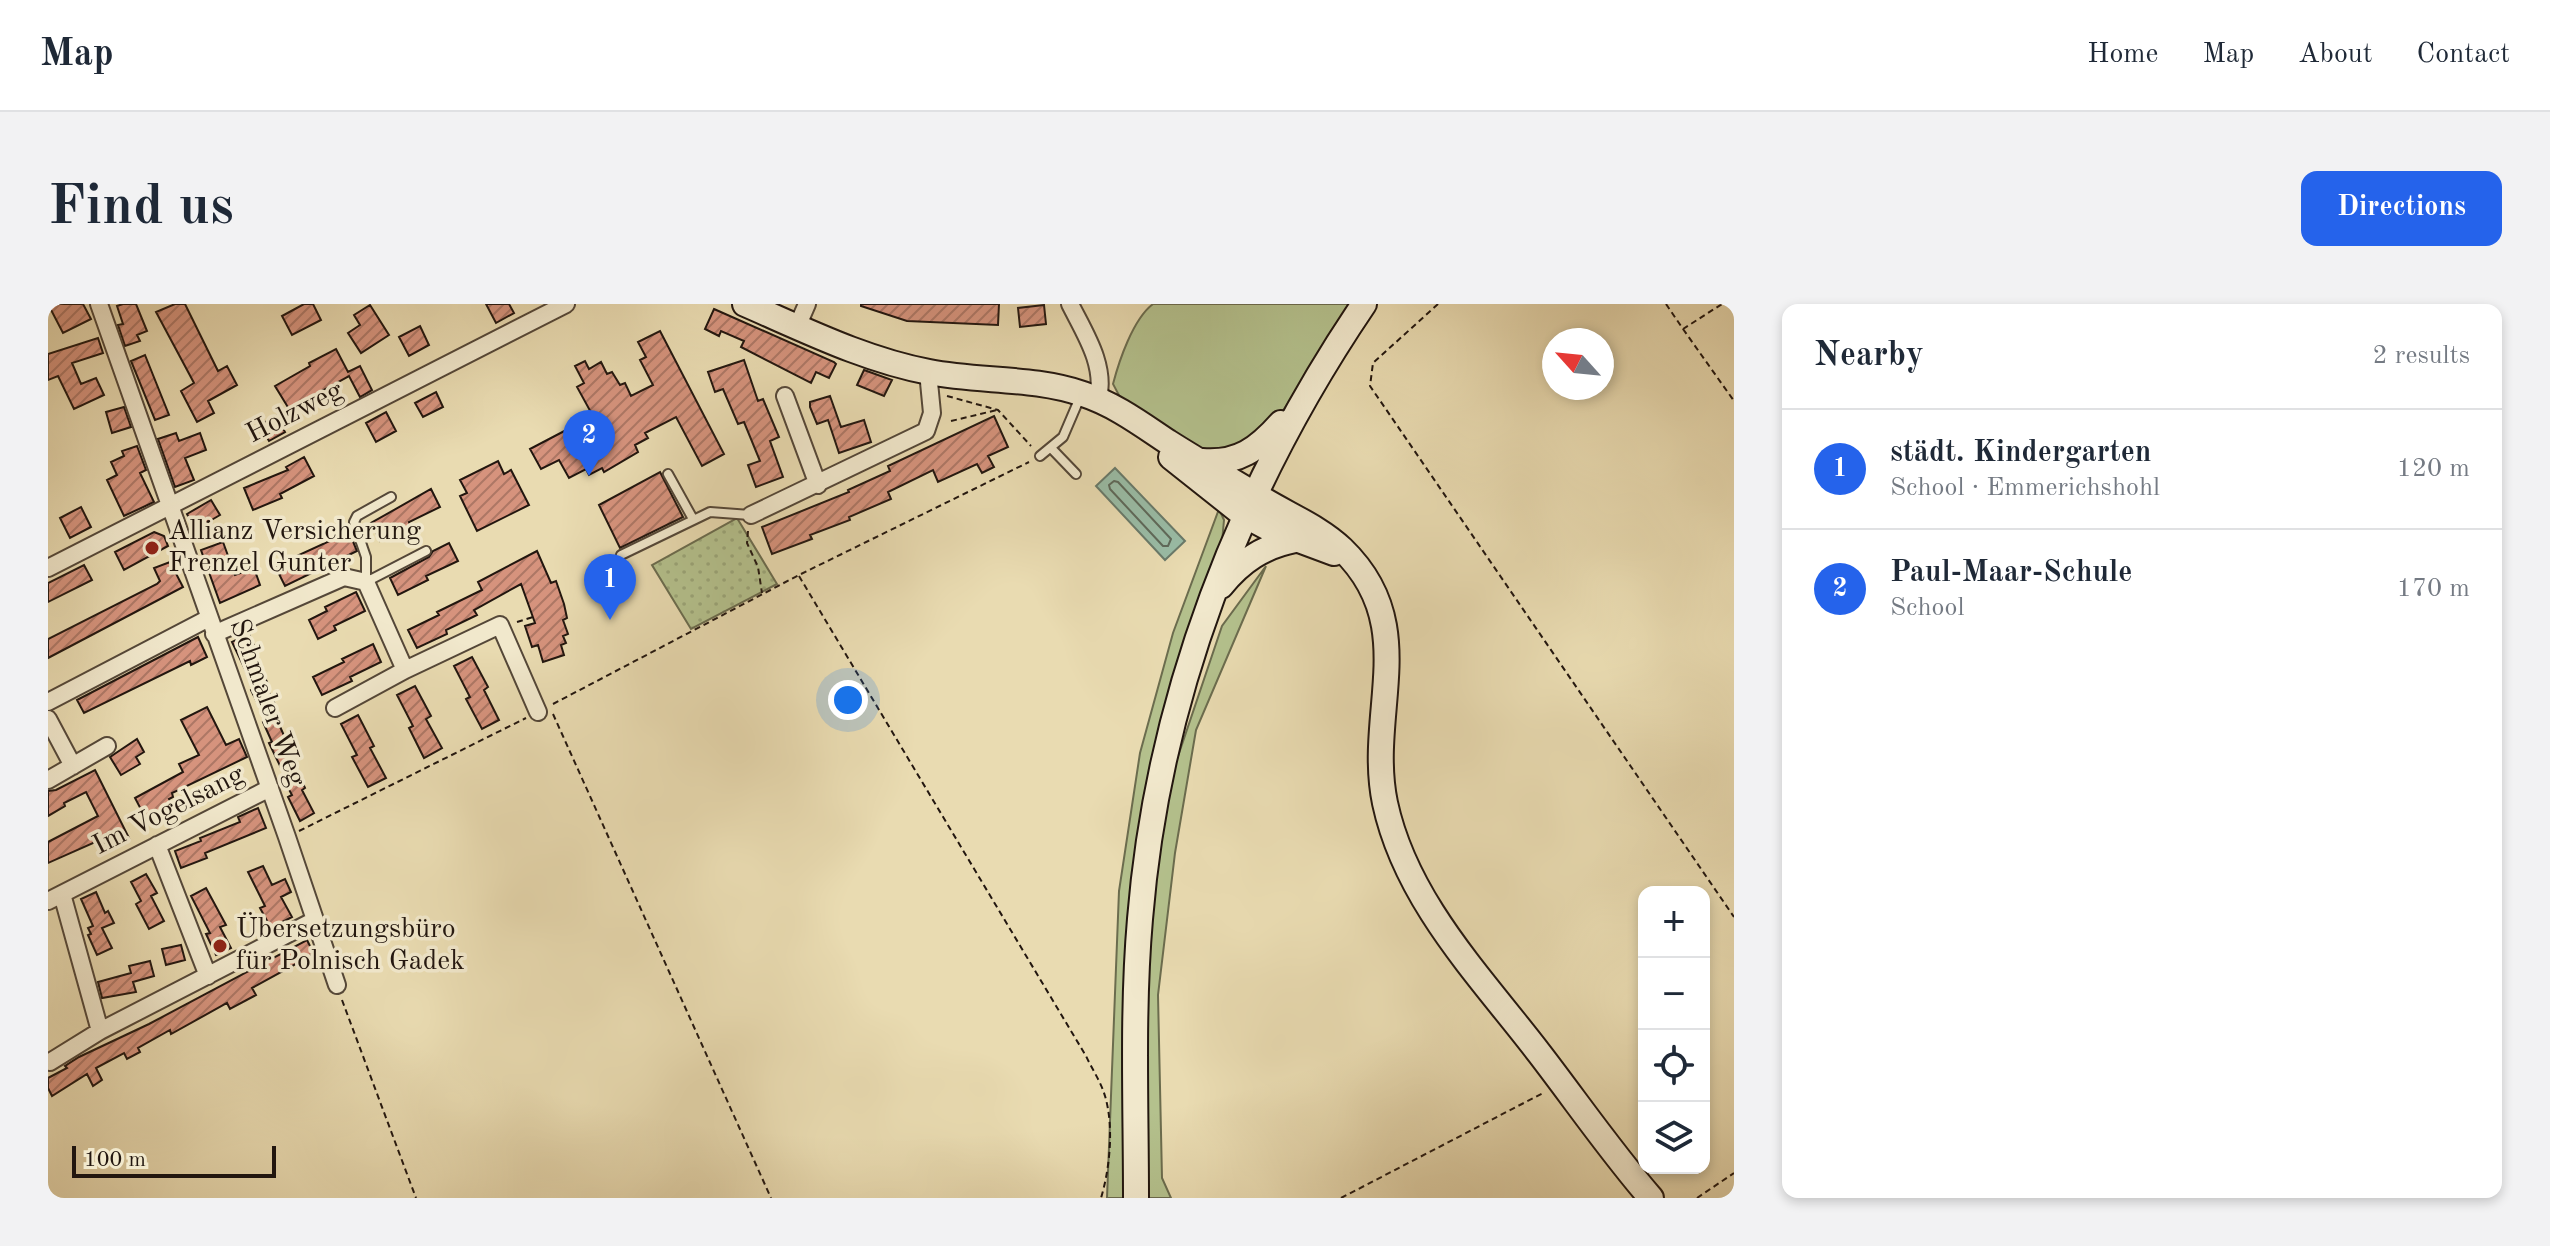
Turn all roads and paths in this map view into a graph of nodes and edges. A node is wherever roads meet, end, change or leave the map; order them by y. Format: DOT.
graph roads {
  1 [pos="99,304"];
  2 [pos="566,304"];
  3 [pos="745,304"];
  4 [pos="807,304"];
  5 [pos="1070,304"];
  6 [pos="1364,304"];
  7 [pos="1438,304"];
  8 [pos="1666,304"];
  9 [pos="1722,304"];
  10 [pos="797,327"];
  11 [pos="1683,329"];
  12 [pos="929,382"];
  13 [pos="1306,395"];
  14 [pos="785,396"];
  15 [pos="1090,396"];
  16 [pos="1734,401"];
  17 [pos="998,410"];
  18 [pos="1137,420"];
  19 [pos="951,421"];
  20 [pos="1051,448"];
  21 [pos="1040,456"];
  22 [pos="1202,461"];
  23 [pos="668,474"];
  24 [pos="1076,474"];
  25 [pos="818,485"];
  26 [pos="391,497"];
  27 [pos="1249,505"];
  28 [pos="171,506"];
  29 [pos="751,515"];
  30 [pos="693,519"];
  31 [pos="1295,540"];
  32 [pos="426,551"];
  33 [pos="621,555"];
  34 [pos="1354,563"];
  35 [pos="48,568"];
  36 [pos="799,575"];
  37 [pos="366,582"];
  38 [pos="762,594"];
  39 [pos="1212,597"];
  40 [pos="533,617"];
  41 [pos="212,626"];
  42 [pos="501,627"];
  43 [pos="405,670"];
  44 [pos="48,702"];
  45 [pos="335,708"];
  46 [pos="538,712"];
  47 [pos="48,719"];
  48 [pos="107,746"];
  49 [pos="73,766"];
  50 [pos="48,780"];
  51 [pos="270,788"];
  52 [pos="287,837"];
  53 [pos="157,845"];
  54 [pos="55,897"];
  55 [pos="1734,917"];
  56 [pos="315,920"];
  57 [pos="208,976"];
  58 [pos="337,985"];
  59 [pos="100,1031"];
  60 [pos="50,1062"];
  61 [pos="1561,1082"];
  62 [pos="1734,1173"];
  63 [pos="416,1198"];
  64 [pos="771,1198"];
  65 [pos="1101,1198"];
  66 [pos="1136,1198"];
  67 [pos="1341,1198"];
  68 [pos="1651,1198"];
  69 [pos="1697,1198"];
  1 -- 28 [label="street, Schmaler Weg"];
  2 -- 28 [label="street, Holzweg"];
  3 -- 10 [label="street"];
  4 -- 10 [label="street"];
  5 -- 15 [label="street"];
  6 -- 13 [label="street"];
  7 -- 55 [label="path"];
  8 -- 11 [label="path"];
  9 -- 11 [label="path"];
  10 -- 12 [label="street"];
  11 -- 16 [label="path"];
  12 -- 15 [label="street"];
  12 -- 17 [label="path"];
  12 -- 25 [label="street"];
  13 -- 22 [label="street"];
  13 -- 27 [label="street"];
  14 -- 25 [label="street"];
  15 -- 18 [label="street"];
  15 -- 20 [label="lane"];
  17 -- 19 [label="path"];
  17 -- 21 [label="path"];
  18 -- 22 [label="street"];
  18 -- 27 [label="street"];
  20 -- 21 [label="lane"];
  20 -- 24 [label="lane"];
  21 -- 36 [label="path"];
  22 -- 27 [label="street"];
  23 -- 30 [label="lane"];
  25 -- 29 [label="street"];
  26 -- 37 [label="lane"];
  27 -- 31 [label="street"];
  27 -- 34 [label="street"];
  27 -- 39 [label="street"];
  28 -- 35 [label="street, Holzweg"];
  28 -- 41 [label="street, Schmaler Weg"];
  29 -- 30 [label="lane"];
  29 -- 38 [label="path"];
  30 -- 33 [label="lane"];
  31 -- 34 [label="street"];
  31 -- 39 [label="street"];
  32 -- 37 [label="lane"];
  34 -- 61 [label="street"];
  36 -- 38 [label="path"];
  36 -- 65 [label="path"];
  37 -- 41 [label="street"];
  37 -- 43 [label="street"];
  38 -- 64 [label="path"];
  39 -- 66 [label="street"];
  40 -- 42 [label="path"];
  41 -- 44 [label="street"];
  41 -- 51 [label="street, Schmaler Weg"];
  42 -- 43 [label="street"];
  42 -- 46 [label="street"];
  43 -- 45 [label="street"];
  46 -- 52 [label="path"];
  47 -- 49 [label="street"];
  48 -- 49 [label="street"];
  49 -- 50 [label="street"];
  51 -- 52 [label="street, Schmaler Weg"];
  51 -- 53 [label="street, Im Vogelsang"];
  52 -- 56 [label="street, Schmaler Weg"];
  53 -- 54 [label="street, Im Vogelsang"];
  53 -- 57 [label="street"];
  54 -- 59 [label="street"];
  56 -- 57 [label="street"];
  56 -- 58 [label="street, Schmaler Weg"];
  57 -- 59 [label="street"];
  58 -- 63 [label="path"];
  59 -- 60 [label="street"];
  61 -- 67 [label="path"];
  61 -- 68 [label="street"];
  62 -- 69 [label="path"];
}
